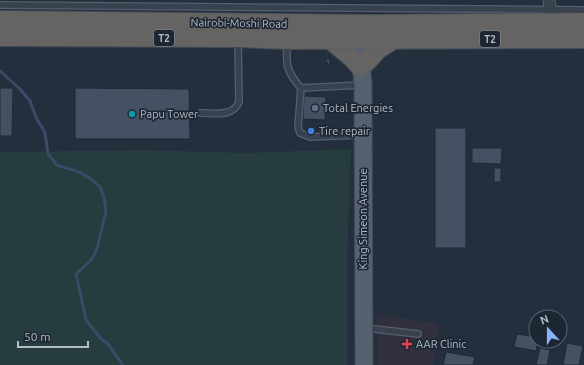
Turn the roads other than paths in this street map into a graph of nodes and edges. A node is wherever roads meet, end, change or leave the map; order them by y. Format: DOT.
graph roads {
  1 [pos="0,5"];
  2 [pos="584,10"];
  3 [pos="550,11"];
  4 [pos="0,20"];
  5 [pos="584,22"];
  6 [pos="418,31"];
  7 [pos="364,32"];
  8 [pos="0,37"];
  9 [pos="238,38"];
  10 [pos="329,39"];
  11 [pos="395,39"];
  12 [pos="584,39"];
  13 [pos="287,40"];
  14 [pos="363,72"];
  15 [pos="301,88"];
  16 [pos="202,113"];
  17 [pos="362,135"];
  18 [pos="363,328"];
  19 [pos="418,334"];
  20 [pos="364,365"];
  1 -- 3 [label="lane"];
  2 -- 3 [label="lane"];
  3 -- 5 [label="highway, T2"];
  3 -- 6 [label="highway, T2"];
  4 -- 7 [label="highway, Nairobi-Moshi Road / T2"];
  6 -- 7 [label="highway, T2"];
  6 -- 11 [label="highway, T2"];
  6 -- 12 [label="highway, T2"];
  7 -- 10 [label="highway, Nairobi-Moshi Road / T2"];
  7 -- 11 [label="highway, T2"];
  7 -- 14 [label="main road, King Simeon Avenue"];
  8 -- 9 [label="highway, Nairobi-Moshi Road / T2"];
  9 -- 13 [label="highway, Nairobi-Moshi Road / T2"];
  9 -- 16 [label="lane"];
  10 -- 13 [label="highway, Nairobi-Moshi Road / T2"];
  10 -- 14 [label="highway"];
  11 -- 14 [label="highway"];
  13 -- 15 [label="lane"];
  14 -- 15 [label="lane"];
  14 -- 17 [label="main road, King Simeon Avenue"];
  15 -- 17 [label="lane"];
  17 -- 18 [label="main road, King Simeon Avenue"];
  18 -- 19 [label="lane"];
  18 -- 20 [label="main road, King Simeon Avenue"];
}
